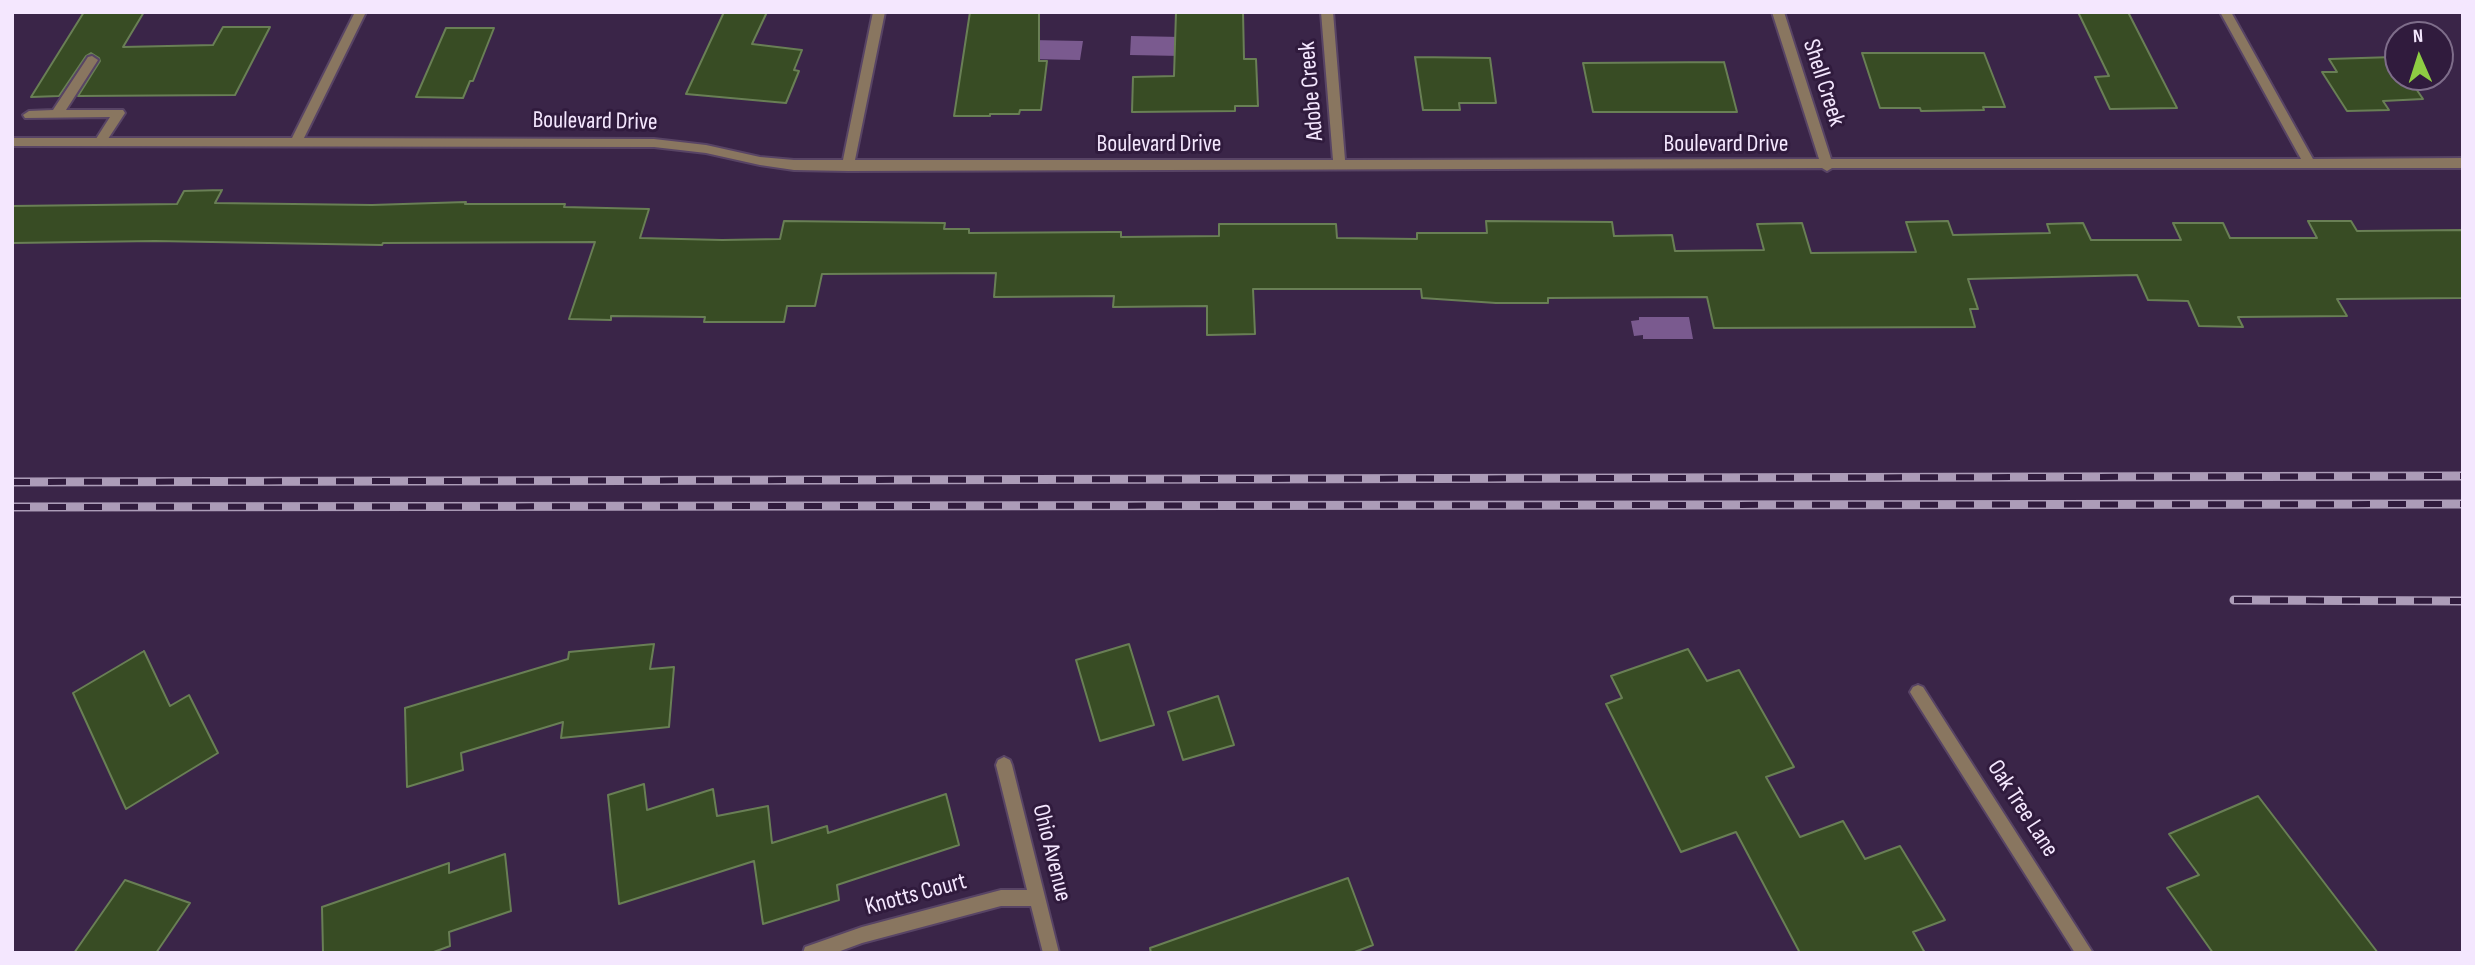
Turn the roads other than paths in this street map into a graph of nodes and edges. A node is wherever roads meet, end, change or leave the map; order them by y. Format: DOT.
graph roads {
  1 [pos="361,12"];
  2 [pos="879,12"];
  3 [pos="1327,12"];
  4 [pos="1778,12"];
  5 [pos="2225,12"];
  6 [pos="92,60"];
  7 [pos="57,114"];
  8 [pos="29,115"];
  9 [pos="12,142"];
  10 [pos="100,142"];
  11 [pos="296,142"];
  12 [pos="2309,163"];
  13 [pos="2463,163"];
  14 [pos="848,166"];
  15 [pos="1339,166"];
  16 [pos="1827,166"];
  17 [pos="1918,692"];
  18 [pos="1004,765"];
  19 [pos="1036,898"];
  20 [pos="811,953"];
  21 [pos="1051,953"];
  22 [pos="2085,953"];
  1 -- 11 [label="street"];
  2 -- 14 [label="street"];
  3 -- 15 [label="street, Adobe Creek"];
  4 -- 16 [label="street, Shell Creek"];
  5 -- 12 [label="street"];
  6 -- 7 [label="street"];
  7 -- 8 [label="street"];
  7 -- 10 [label="street"];
  9 -- 10 [label="street, Boulevard Drive"];
  10 -- 11 [label="street, Boulevard Drive"];
  11 -- 14 [label="street, Boulevard Drive"];
  12 -- 13 [label="street, Boulevard Drive"];
  12 -- 16 [label="street, Boulevard Drive"];
  14 -- 15 [label="street, Boulevard Drive"];
  15 -- 16 [label="street, Boulevard Drive"];
  17 -- 22 [label="street, Oak Tree Lane"];
  18 -- 19 [label="street, Ohio Avenue"];
  19 -- 20 [label="street, Knotts Court"];
  19 -- 21 [label="street, Ohio Avenue"];
}
